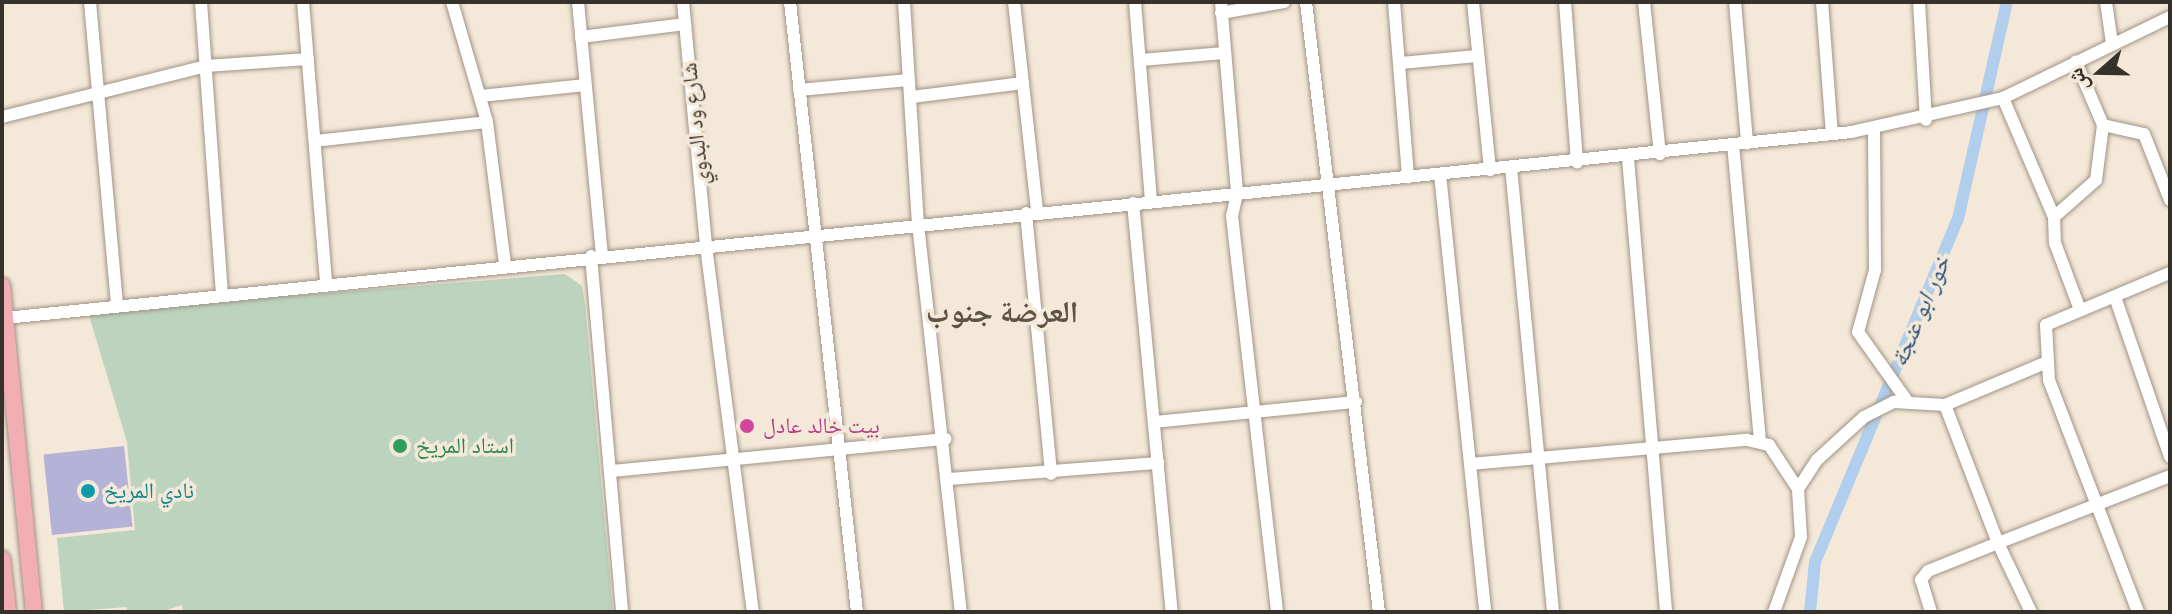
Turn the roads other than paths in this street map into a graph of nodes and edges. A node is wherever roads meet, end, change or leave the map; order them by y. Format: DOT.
graph roads {
  1 [pos="90,2"];
  2 [pos="201,2"];
  3 [pos="303,2"];
  4 [pos="452,2"];
  5 [pos="578,2"];
  6 [pos="683,2"];
  7 [pos="790,2"];
  8 [pos="904,2"];
  9 [pos="1014,2"];
  10 [pos="1135,2"];
  11 [pos="1306,2"];
  12 [pos="1394,2"];
  13 [pos="1473,2"];
  14 [pos="1565,2"];
  15 [pos="1644,2"];
  16 [pos="1735,2"];
  17 [pos="1822,2"];
  18 [pos="1919,2"];
  19 [pos="2106,2"];
  20 [pos="1279,3"];
  21 [pos="1221,8"];
  22 [pos="2170,17"];
  23 [pos="685,24"];
  24 [pos="581,37"];
  25 [pos="2112,43"];
  26 [pos="1224,53"];
  27 [pos="1477,56"];
  28 [pos="308,59"];
  29 [pos="1141,60"];
  30 [pos="2076,62"];
  31 [pos="1401,63"];
  32 [pos="206,66"];
  33 [pos="909,80"];
  34 [pos="1023,83"];
  35 [pos="585,85"];
  36 [pos="799,90"];
  37 [pos="100,95"];
  38 [pos="481,96"];
  39 [pos="912,97"];
  40 [pos="2002,98"];
  41 [pos="2,117"];
  42 [pos="1932,118"];
  43 [pos="487,122"];
  44 [pos="2103,125"];
  45 [pos="1874,129"];
  46 [pos="1832,134"];
  47 [pos="315,141"];
  48 [pos="1747,143"];
  49 [pos="1733,144"];
  50 [pos="1660,154"];
  51 [pos="1628,158"];
  52 [pos="1577,163"];
  53 [pos="1511,167"];
  54 [pos="1490,170"];
  55 [pos="1440,174"];
  56 [pos="1408,177"];
  57 [pos="1327,183"];
  58 [pos="1237,193"];
  59 [pos="2170,200"];
  60 [pos="1151,201"];
  61 [pos="1133,203"];
  62 [pos="1031,213"];
  63 [pos="2054,217"];
  64 [pos="918,224"];
  65 [pos="814,233"];
  66 [pos="706,246"];
  67 [pos="596,255"];
  68 [pos="505,264"];
  69 [pos="2170,273"];
  70 [pos="326,283"];
  71 [pos="2,286"];
  72 [pos="222,293"];
  73 [pos="2115,297"];
  74 [pos="117,303"];
  75 [pos="2080,310"];
  76 [pos="5,318"];
  77 [pos="2045,363"];
  78 [pos="1907,401"];
  79 [pos="1356,402"];
  80 [pos="1945,405"];
  81 [pos="1255,413"];
  82 [pos="1154,422"];
  83 [pos="945,439"];
  84 [pos="1760,441"];
  85 [pos="839,449"];
  86 [pos="1650,451"];
  87 [pos="2170,457"];
  88 [pos="737,459"];
  89 [pos="1538,461"];
  90 [pos="1158,463"];
  91 [pos="1470,464"];
  92 [pos="612,471"];
  93 [pos="1051,474"];
  94 [pos="2170,476"];
  95 [pos="949,479"];
  96 [pos="1798,489"];
  97 [pos="2094,506"];
  98 [pos="1998,543"];
  99 [pos="2,559"];
  100 [pos="3,577"];
  101 [pos="8,612"];
  102 [pos="34,612"];
  103 [pos="622,612"];
  104 [pos="753,612"];
  105 [pos="857,612"];
  106 [pos="961,612"];
  107 [pos="1172,612"];
  108 [pos="1277,612"];
  109 [pos="1379,612"];
  110 [pos="1485,612"];
  111 [pos="1553,612"];
  112 [pos="1666,612"];
  113 [pos="1774,612"];
  114 [pos="1931,612"];
  115 [pos="2031,612"];
  116 [pos="2138,612"];
  1 -- 37 [label="street"];
  2 -- 32 [label="street"];
  3 -- 28 [label="street"];
  4 -- 38 [label="street"];
  5 -- 24 [label="street"];
  6 -- 23 [label="street, شارع ود البدوي"];
  7 -- 36 [label="street"];
  8 -- 33 [label="street"];
  9 -- 34 [label="street"];
  10 -- 29 [label="street"];
  11 -- 57 [label="street"];
  12 -- 31 [label="street"];
  13 -- 27 [label="street"];
  14 -- 52 [label="street"];
  15 -- 50 [label="street"];
  16 -- 48 [label="street"];
  17 -- 46 [label="street"];
  18 -- 42 [label="street"];
  19 -- 25 [label="street"];
  20 -- 21 [label="street"];
  21 -- 26 [label="street"];
  22 -- 25 [label="street"];
  23 -- 24 [label="street"];
  23 -- 66 [label="street, شارع ود البدوي"];
  24 -- 35 [label="street"];
  25 -- 30 [label="street"];
  26 -- 29 [label="street"];
  26 -- 58 [label="street"];
  27 -- 31 [label="street"];
  27 -- 54 [label="street"];
  28 -- 32 [label="street"];
  28 -- 47 [label="street"];
  29 -- 60 [label="street"];
  30 -- 40 [label="street"];
  30 -- 44 [label="street"];
  31 -- 56 [label="street"];
  32 -- 37 [label="street"];
  32 -- 72 [label="street"];
  33 -- 36 [label="street"];
  33 -- 39 [label="street"];
  34 -- 39 [label="street"];
  34 -- 62 [label="street"];
  35 -- 38 [label="street"];
  35 -- 67 [label="street"];
  36 -- 65 [label="street"];
  37 -- 41 [label="street"];
  37 -- 74 [label="street"];
  38 -- 43 [label="street"];
  39 -- 64 [label="street"];
  40 -- 42 [label="street"];
  40 -- 63 [label="street"];
  42 -- 45 [label="street"];
  43 -- 47 [label="street"];
  43 -- 68 [label="street"];
  44 -- 59 [label="street"];
  44 -- 63 [label="street"];
  45 -- 46 [label="street"];
  45 -- 78 [label="street"];
  46 -- 48 [label="street"];
  47 -- 70 [label="street"];
  48 -- 49 [label="street"];
  49 -- 50 [label="street"];
  49 -- 84 [label="street"];
  50 -- 51 [label="street"];
  51 -- 52 [label="street"];
  51 -- 86 [label="street"];
  52 -- 53 [label="street"];
  53 -- 54 [label="street"];
  53 -- 89 [label="street"];
  54 -- 55 [label="street"];
  55 -- 56 [label="street"];
  55 -- 91 [label="street"];
  56 -- 57 [label="street"];
  57 -- 58 [label="street"];
  57 -- 79 [label="street"];
  58 -- 60 [label="street"];
  58 -- 81 [label="street"];
  60 -- 61 [label="street"];
  61 -- 62 [label="street"];
  61 -- 82 [label="street"];
  62 -- 64 [label="street"];
  62 -- 93 [label="street"];
  63 -- 75 [label="street"];
  64 -- 65 [label="street"];
  64 -- 83 [label="street"];
  65 -- 66 [label="street"];
  65 -- 85 [label="street"];
  66 -- 67 [label="street"];
  66 -- 88 [label="street, شارع ود البدوي"];
  67 -- 68 [label="street"];
  67 -- 92 [label="street"];
  68 -- 70 [label="street"];
  69 -- 73 [label="street"];
  70 -- 72 [label="street"];
  71 -- 76 [label="main road"];
  72 -- 74 [label="street"];
  73 -- 75 [label="street"];
  73 -- 87 [label="street"];
  74 -- 76 [label="street"];
  75 -- 77 [label="street"];
  76 -- 102 [label="main road"];
  77 -- 80 [label="street"];
  77 -- 97 [label="street"];
  78 -- 80 [label="street"];
  78 -- 96 [label="street"];
  79 -- 81 [label="street"];
  79 -- 109 [label="street"];
  80 -- 98 [label="street"];
  81 -- 82 [label="street"];
  81 -- 108 [label="street"];
  82 -- 90 [label="street"];
  83 -- 85 [label="street"];
  83 -- 95 [label="street"];
  84 -- 86 [label="street"];
  84 -- 96 [label="street"];
  85 -- 88 [label="street"];
  85 -- 105 [label="street"];
  86 -- 89 [label="street"];
  86 -- 112 [label="street"];
  88 -- 92 [label="street"];
  88 -- 104 [label="street, شارع ود البدوي"];
  89 -- 91 [label="street"];
  89 -- 111 [label="street"];
  90 -- 93 [label="street"];
  90 -- 107 [label="street"];
  91 -- 110 [label="street"];
  92 -- 103 [label="street"];
  93 -- 95 [label="street"];
  94 -- 97 [label="street"];
  95 -- 106 [label="street"];
  96 -- 113 [label="street"];
  97 -- 98 [label="street"];
  97 -- 116 [label="street"];
  98 -- 114 [label="street"];
  98 -- 115 [label="street"];
  99 -- 100 [label="main road"];
  100 -- 101 [label="main road"];
}
